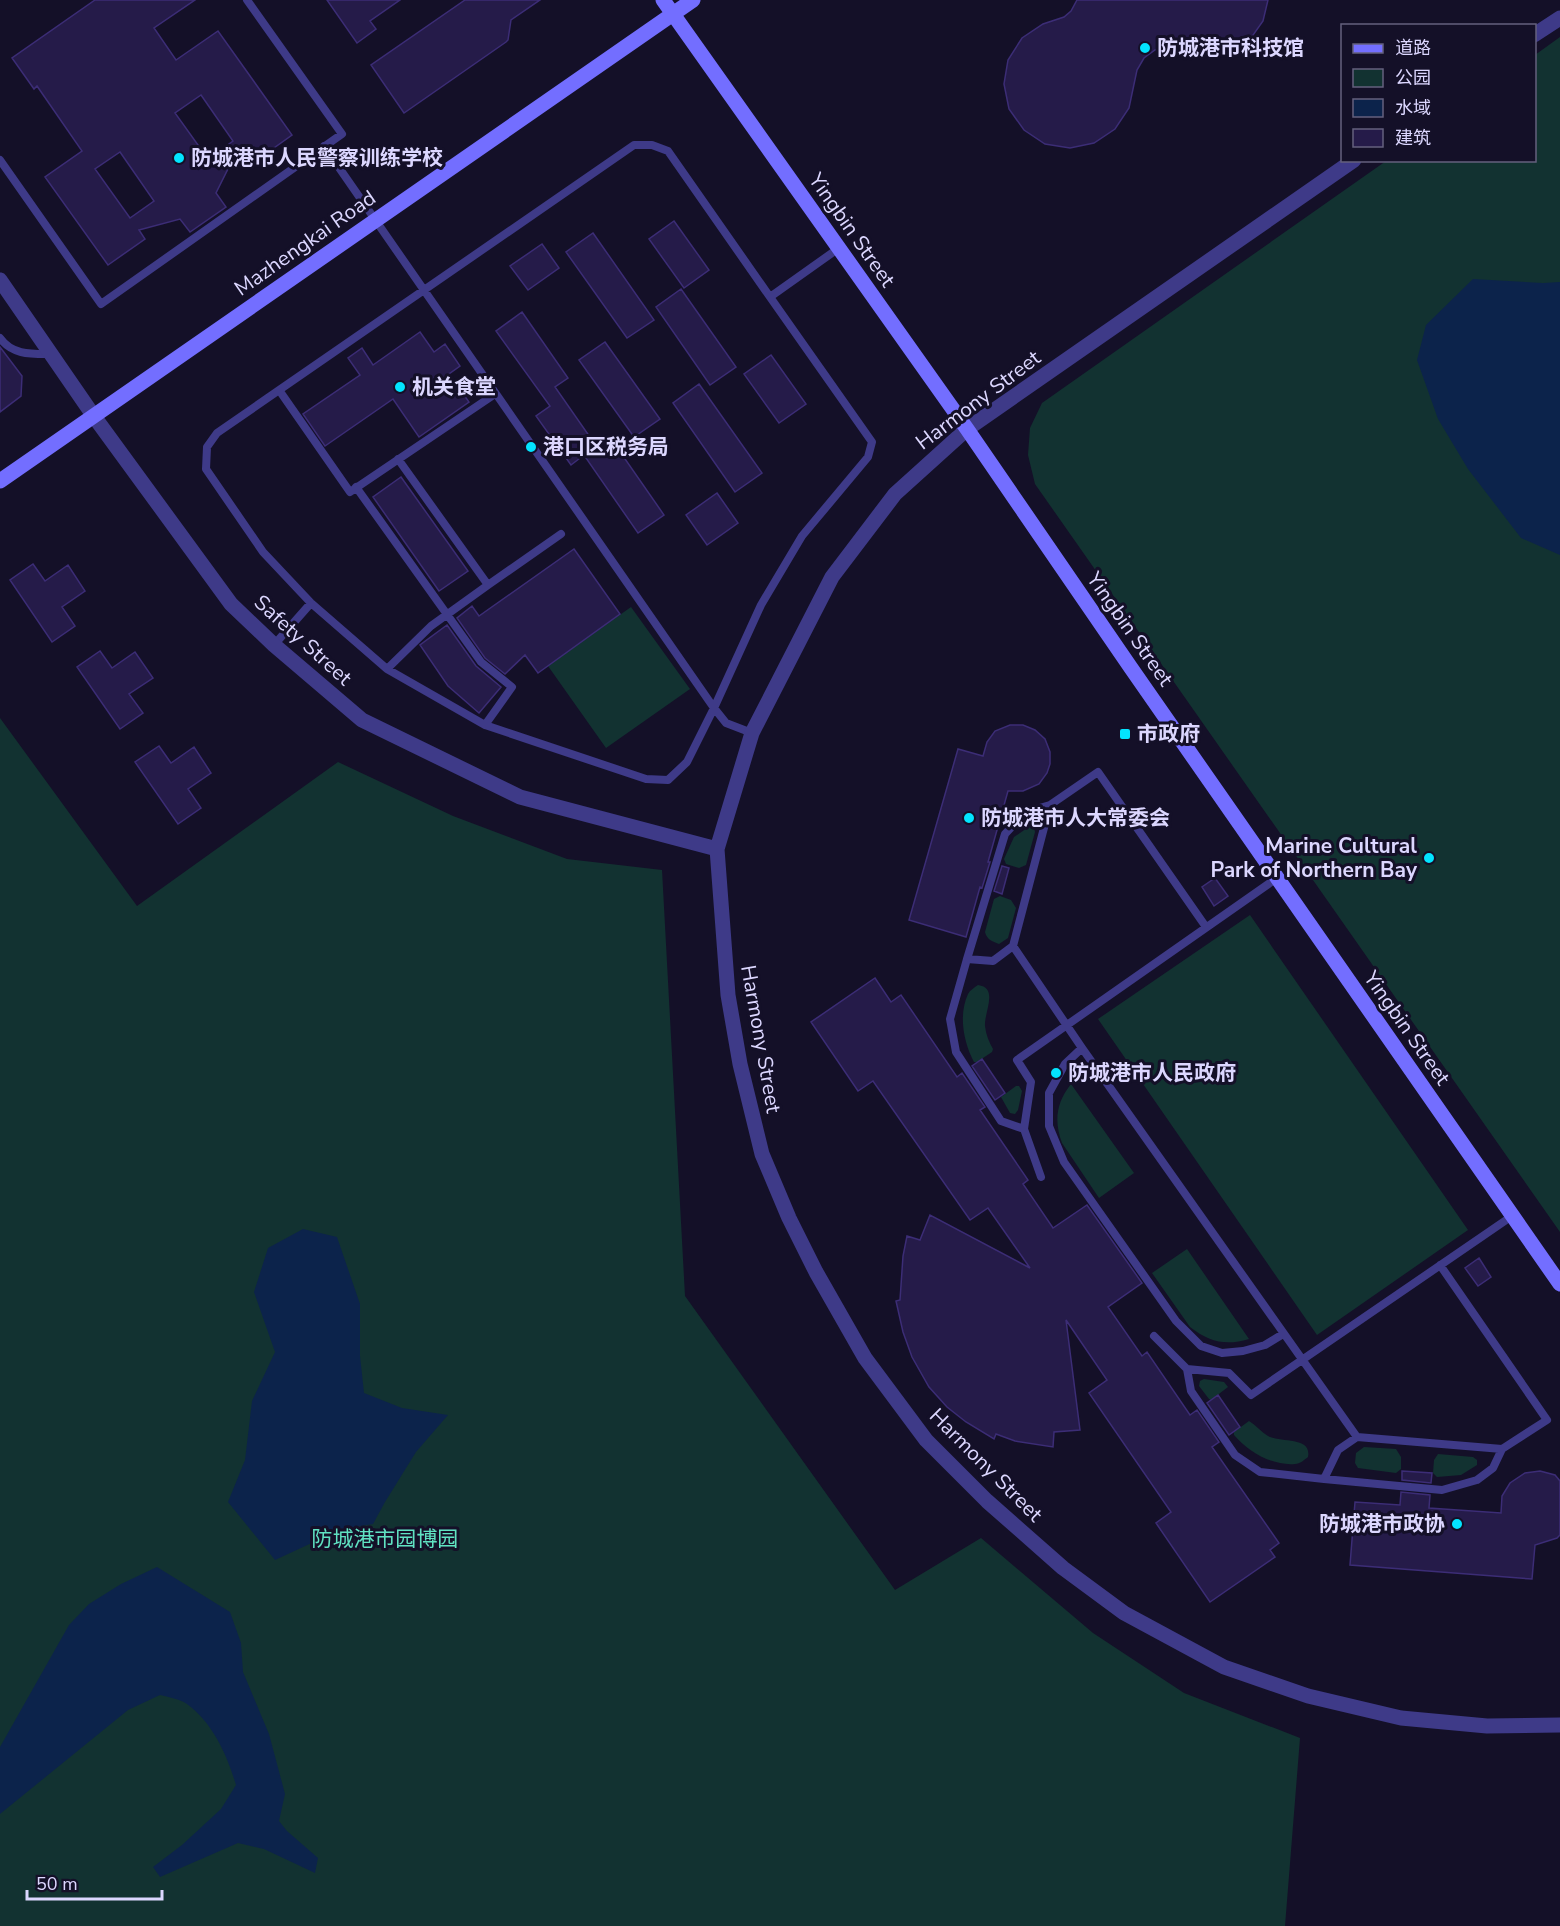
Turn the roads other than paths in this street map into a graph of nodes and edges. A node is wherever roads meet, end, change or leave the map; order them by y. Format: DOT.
graph roads {
  1 [pos="247,0"];
  2 [pos="663,0"];
  3 [pos="693,0"];
  4 [pos="673,14"];
  5 [pos="1560,18"];
  6 [pos="1536,34"];
  7 [pos="324,147"];
  8 [pos="0,160"];
  9 [pos="1351,162"];
  10 [pos="375,220"];
  11 [pos="839,248"];
  12 [pos="0,280"];
  13 [pos="423,291"];
  14 [pos="770,297"];
  15 [pos="0,338"];
  16 [pos="52,354"];
  17 [pos="279,390"];
  18 [pos="495,394"];
  19 [pos="93,415"];
  20 [pos="967,429"];
  21 [pos="398,459"];
  22 [pos="0,481"];
  23 [pos="356,487"];
  24 [pos="561,534"];
  25 [pos="488,585"];
  26 [pos="310,603"];
  27 [pos="447,615"];
  28 [pos="274,645"];
  29 [pos="387,669"];
  30 [pos="714,708"];
  31 [pos="485,725"];
  32 [pos="752,733"];
  33 [pos="1050,805"];
  34 [pos="717,849"];
  35 [pos="1277,878"];
  36 [pos="1206,927"];
  37 [pos="1013,946"];
  38 [pos="967,959"];
  39 [pos="1067,1025"];
  40 [pos="1082,1048"];
  41 [pos="1024,1129"];
  42 [pos="1041,1177"];
  43 [pos="1512,1216"];
  44 [pos="1440,1265"];
  45 [pos="1560,1284"];
  46 [pos="1283,1334"];
  47 [pos="1154,1336"];
  48 [pos="1301,1360"];
  49 [pos="1187,1369"];
  50 [pos="1356,1437"];
  51 [pos="1502,1449"];
  52 [pos="1324,1479"];
  53 [pos="1560,1725"];
  1 -- 7 [label="lane"];
  2 -- 4 [label="main road, Yingbin Street"];
  3 -- 4 [label="main road, Mazhengkai Road"];
  4 -- 10 [label="main road, Mazhengkai Road"];
  4 -- 11 [label="main road, Yingbin Street"];
  5 -- 6 [label="street"];
  7 -- 8 [label="lane"];
  7 -- 10 [label="lane"];
  9 -- 20 [label="street, Harmony Street"];
  10 -- 13 [label="lane"];
  10 -- 19 [label="main road, Mazhengkai Road"];
  11 -- 14 [label="lane"];
  11 -- 20 [label="main road, Yingbin Street"];
  12 -- 16 [label="street, Safety Street"];
  13 -- 14 [label="lane"];
  13 -- 17 [label="lane"];
  13 -- 18 [label="lane"];
  14 -- 30 [label="lane"];
  15 -- 16 [label="lane"];
  16 -- 19 [label="street, Safety Street"];
  17 -- 23 [label="lane"];
  17 -- 26 [label="lane"];
  18 -- 21 [label="lane"];
  18 -- 30 [label="lane"];
  19 -- 22 [label="main road, Mazhengkai Road"];
  19 -- 28 [label="street, Safety Street"];
  20 -- 32 [label="street, Harmony Street"];
  20 -- 35 [label="main road, Yingbin Street"];
  21 -- 23 [label="lane"];
  21 -- 25 [label="lane"];
  23 -- 27 [label="lane"];
  24 -- 25 [label="lane"];
  25 -- 27 [label="lane"];
  26 -- 28 [label="lane"];
  26 -- 29 [label="lane"];
  27 -- 29 [label="lane"];
  27 -- 31 [label="lane"];
  28 -- 34 [label="street, Safety Street"];
  29 -- 31 [label="lane"];
  30 -- 31 [label="lane"];
  30 -- 32 [label="lane"];
  32 -- 34 [label="street, Harmony Street"];
  33 -- 36 [label="lane"];
  33 -- 37 [label="lane"];
  33 -- 38 [label="lane"];
  34 -- 53 [label="street, Harmony Street"];
  35 -- 36 [label="lane"];
  35 -- 43 [label="main road, Yingbin Street"];
  36 -- 39 [label="lane"];
  37 -- 38 [label="lane"];
  37 -- 39 [label="lane"];
  38 -- 41 [label="lane"];
  39 -- 40 [label="lane"];
  39 -- 41 [label="lane"];
  40 -- 46 [label="lane"];
  40 -- 46 [label="lane"];
  41 -- 42 [label="lane"];
  43 -- 44 [label="lane"];
  43 -- 45 [label="main road, Yingbin Street"];
  44 -- 48 [label="lane"];
  44 -- 51 [label="lane"];
  46 -- 48 [label="lane"];
  47 -- 49 [label="lane"];
  48 -- 49 [label="lane"];
  48 -- 50 [label="lane"];
  49 -- 52 [label="lane"];
  50 -- 51 [label="lane"];
  50 -- 52 [label="lane"];
  51 -- 52 [label="lane"];
}
